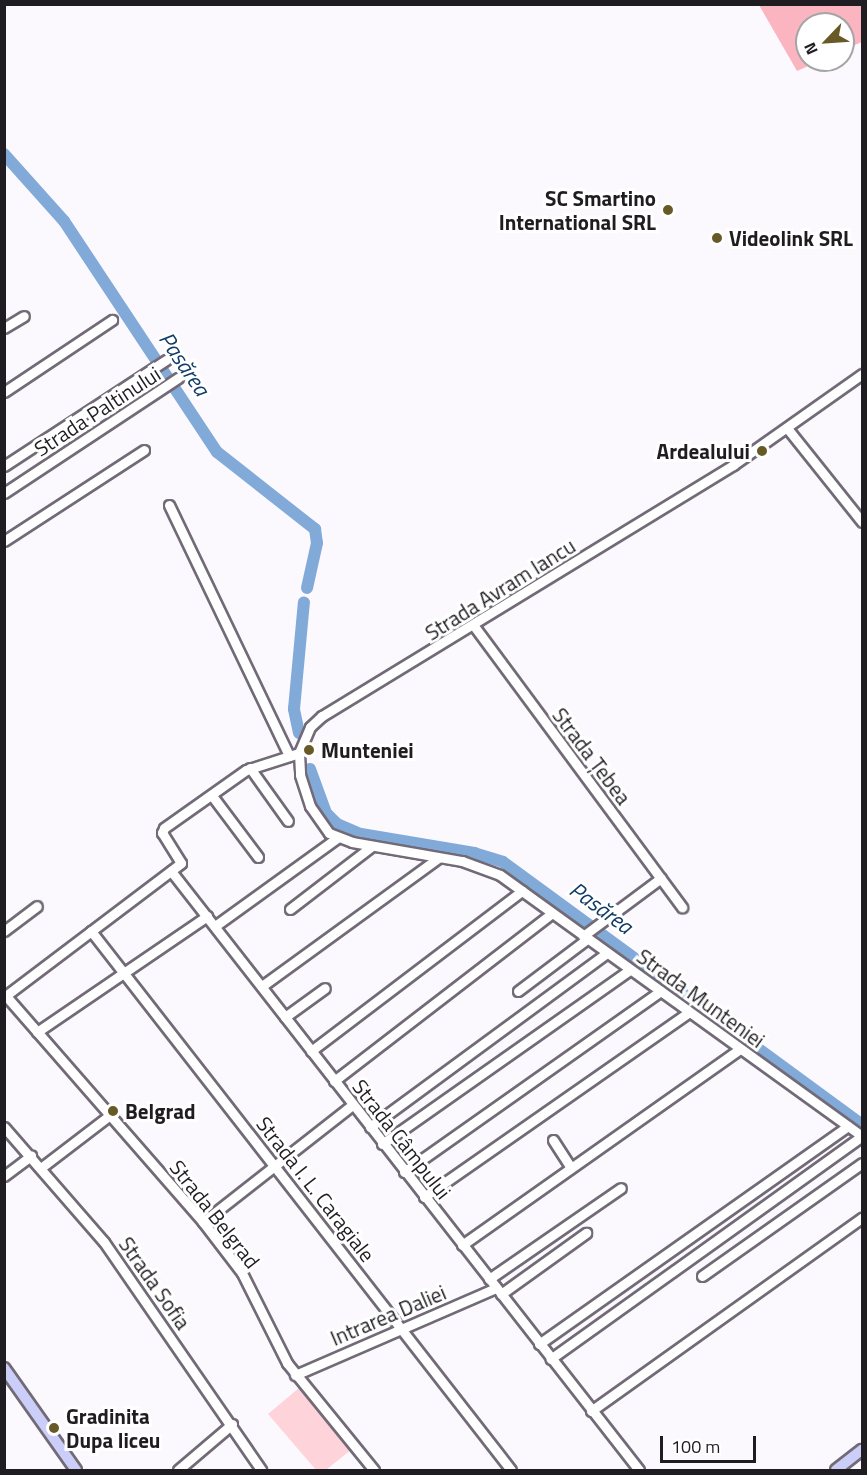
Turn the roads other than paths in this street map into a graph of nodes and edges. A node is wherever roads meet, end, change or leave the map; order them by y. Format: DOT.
graph roads {
  1 [pos="24,316"];
  2 [pos="112,320"];
  3 [pos="4,328"];
  4 [pos="166,360"];
  5 [pos="862,374"];
  6 [pos="178,378"];
  7 [pos="4,392"];
  8 [pos="788,428"];
  9 [pos="144,450"];
  10 [pos="4,466"];
  11 [pos="4,493"];
  12 [pos="169,505"];
  13 [pos="862,522"];
  14 [pos="4,542"];
  15 [pos="474,627"];
  16 [pos="299,753"];
  17 [pos="289,756"];
  18 [pos="250,768"];
  19 [pos="213,797"];
  20 [pos="288,821"];
  21 [pos="337,838"];
  22 [pos="372,846"];
  23 [pos="258,858"];
  24 [pos="438,858"];
  25 [pos="171,870"];
  26 [pos="661,878"];
  27 [pos="522,891"];
  28 [pos="37,906"];
  29 [pos="682,907"];
  30 [pos="290,909"];
  31 [pos="552,913"];
  32 [pos="207,916"];
  33 [pos="215,926"];
  34 [pos="4,931"];
  35 [pos="92,931"];
  36 [pos="589,934"];
  37 [pos="607,953"];
  38 [pos="630,970"];
  39 [pos="124,972"];
  40 [pos="262,986"];
  41 [pos="325,988"];
  42 [pos="661,991"];
  43 [pos="518,992"];
  44 [pos="5,996"];
  45 [pos="688,1012"];
  46 [pos="285,1017"];
  47 [pos="37,1032"];
  48 [pos="740,1049"];
  49 [pos="311,1051"];
  50 [pos="334,1081"];
  51 [pos="352,1105"];
  52 [pos="110,1115"];
  53 [pos="848,1126"];
  54 [pos="4,1127"];
  55 [pos="370,1127"];
  56 [pos="862,1136"];
  57 [pos="553,1140"];
  58 [pos="382,1144"];
  59 [pos="31,1156"];
  60 [pos="862,1162"];
  61 [pos="275,1165"];
  62 [pos="42,1167"];
  63 [pos="571,1168"];
  64 [pos="404,1172"];
  65 [pos="4,1176"];
  66 [pos="621,1188"];
  67 [pos="424,1197"];
  68 [pos="795,1210"];
  69 [pos="862,1218"];
  70 [pos="203,1222"];
  71 [pos="586,1233"];
  72 [pos="462,1245"];
  73 [pos="729,1262"];
  74 [pos="702,1276"];
  75 [pos="489,1279"];
  76 [pos="498,1291"];
  77 [pos="402,1328"];
  78 [pos="539,1344"];
  79 [pos="550,1359"];
  80 [pos="4,1368"];
  81 [pos="295,1375"];
  82 [pos="591,1411"];
  83 [pos="232,1424"];
  84 [pos="862,1450"];
  85 [pos="76,1470"];
  86 [pos="178,1470"];
  87 [pos="261,1470"];
  88 [pos="374,1470"];
  89 [pos="511,1470"];
  90 [pos="635,1470"];
  91 [pos="836,1470"];
  1 -- 3 [label="street"];
  2 -- 7 [label="street"];
  4 -- 10 [label="street"];
  5 -- 8 [label="street, Strada Avram Iancu"];
  6 -- 11 [label="street, Strada Paltinului"];
  8 -- 13 [label="street"];
  8 -- 15 [label="street, Strada Avram Iancu"];
  9 -- 14 [label="street"];
  12 -- 17 [label="street"];
  15 -- 16 [label="street, Strada Avram Iancu"];
  15 -- 26 [label="street, Strada Țebea"];
  16 -- 17 [label="street"];
  16 -- 21 [label="street"];
  17 -- 18 [label="street"];
  18 -- 19 [label="street"];
  18 -- 20 [label="street"];
  19 -- 23 [label="street"];
  19 -- 25 [label="street"];
  21 -- 22 [label="street, Strada Munteniei"];
  21 -- 33 [label="street"];
  22 -- 24 [label="street, Strada Munteniei"];
  22 -- 30 [label="street"];
  24 -- 27 [label="street, Strada Munteniei"];
  24 -- 40 [label="street"];
  25 -- 32 [label="street, Strada Câmpului"];
  25 -- 35 [label="street"];
  26 -- 29 [label="street, Strada Țebea"];
  26 -- 36 [label="street"];
  27 -- 31 [label="street, Strada Munteniei"];
  27 -- 49 [label="street"];
  28 -- 34 [label="street"];
  31 -- 36 [label="street, Strada Munteniei"];
  31 -- 50 [label="street"];
  32 -- 33 [label="street, Strada Câmpului"];
  32 -- 39 [label="street"];
  33 -- 40 [label="street, Strada Câmpului"];
  35 -- 39 [label="street, Strada I. L. Caragiale"];
  35 -- 44 [label="street"];
  36 -- 37 [label="street, Strada Munteniei"];
  36 -- 43 [label="street"];
  37 -- 38 [label="street, Strada Munteniei"];
  37 -- 55 [label="street"];
  38 -- 42 [label="street, Strada Munteniei"];
  38 -- 58 [label="street"];
  39 -- 47 [label="street"];
  39 -- 61 [label="street, Strada I. L. Caragiale"];
  40 -- 46 [label="street, Strada Câmpului"];
  41 -- 46 [label="street"];
  42 -- 45 [label="street, Strada Munteniei"];
  42 -- 64 [label="street"];
  44 -- 47 [label="street, Strada Belgrad"];
  45 -- 48 [label="street, Strada Munteniei"];
  45 -- 67 [label="street"];
  46 -- 49 [label="street, Strada Câmpului"];
  47 -- 52 [label="street, Strada Belgrad"];
  48 -- 53 [label="street, Strada Munteniei"];
  48 -- 63 [label="street"];
  49 -- 50 [label="street, Strada Câmpului"];
  50 -- 51 [label="street, Strada Câmpului"];
  51 -- 55 [label="street, Strada Câmpului"];
  51 -- 61 [label="street"];
  52 -- 62 [label="street"];
  52 -- 70 [label="street, Strada Belgrad"];
  53 -- 56 [label="street, Strada Munteniei"];
  53 -- 78 [label="street"];
  54 -- 59 [label="street, Strada Sofia"];
  55 -- 58 [label="street, Strada Câmpului"];
  56 -- 79 [label="street"];
  57 -- 63 [label="street"];
  58 -- 64 [label="street, Strada Câmpului"];
  59 -- 62 [label="street, Strada Sofia"];
  59 -- 65 [label="street"];
  60 -- 68 [label="street"];
  61 -- 70 [label="street"];
  61 -- 77 [label="street, Strada I. L. Caragiale"];
  62 -- 83 [label="street, Strada Sofia"];
  63 -- 72 [label="street"];
  64 -- 67 [label="street, Strada Câmpului"];
  66 -- 75 [label="street"];
  67 -- 72 [label="street, Strada Câmpului"];
  68 -- 73 [label="street"];
  68 -- 74 [label="street"];
  69 -- 82 [label="street"];
  70 -- 81 [label="street, Strada Belgrad"];
  71 -- 76 [label="street, Intrarea Daliei"];
  72 -- 75 [label="street, Strada Câmpului"];
  75 -- 76 [label="street, Strada Câmpului"];
  76 -- 77 [label="street, Intrarea Daliei"];
  76 -- 78 [label="street, Strada Câmpului"];
  77 -- 81 [label="street, Intrarea Daliei"];
  77 -- 89 [label="street, Strada I. L. Caragiale"];
  78 -- 79 [label="street, Strada Câmpului"];
  79 -- 82 [label="street, Strada Câmpului"];
  80 -- 85 [label="main road"];
  81 -- 88 [label="street, Strada Belgrad"];
  82 -- 90 [label="street, Strada Câmpului"];
  83 -- 86 [label="street"];
  83 -- 87 [label="street, Strada Sofia"];
  84 -- 91 [label="main road"];
}
